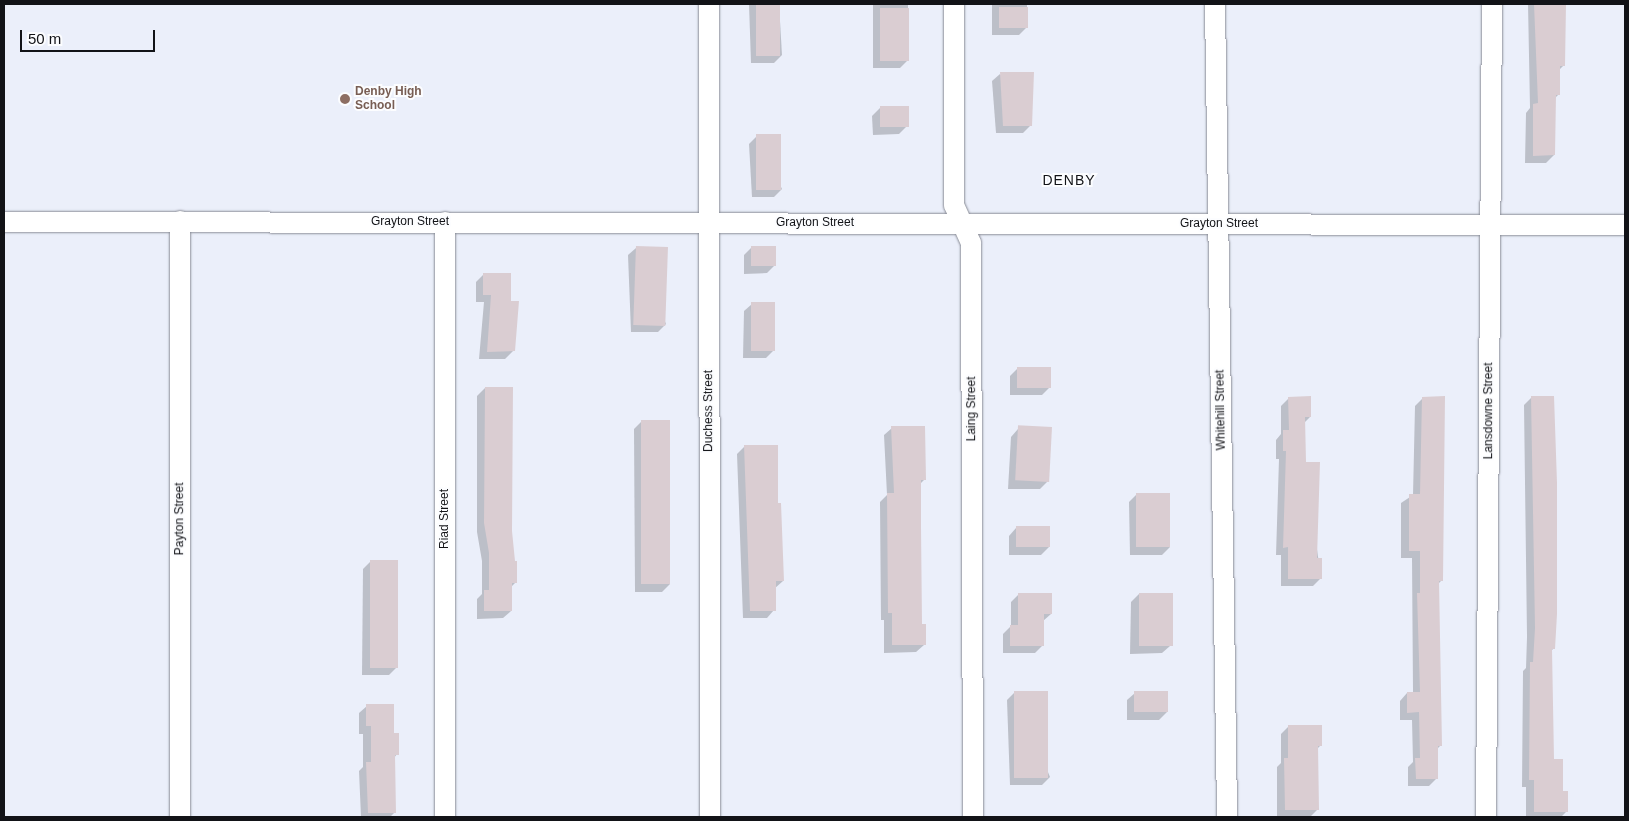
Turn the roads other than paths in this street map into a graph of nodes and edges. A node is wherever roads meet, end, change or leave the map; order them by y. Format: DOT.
graph roads {
  1 [pos="710,4"];
  2 [pos="954,4"];
  3 [pos="1215,4"];
  4 [pos="1492,4"];
  5 [pos="180,221"];
  6 [pos="4,222"];
  7 [pos="445,222"];
  8 [pos="709,222"];
  9 [pos="962,223"];
  10 [pos="1219,224"];
  11 [pos="1490,225"];
  12 [pos="1625,225"];
  13 [pos="180,817"];
  14 [pos="445,817"];
  15 [pos="710,817"];
  16 [pos="973,817"];
  17 [pos="1227,817"];
  18 [pos="1486,817"];
  1 -- 8 [label="street, Duchess Street"];
  2 -- 9 [label="street, Laing Street"];
  3 -- 10 [label="street, Whitehill Street"];
  4 -- 11 [label="street, Lansdowne Street"];
  5 -- 6 [label="street, Grayton Street"];
  5 -- 7 [label="street, Grayton Street"];
  5 -- 13 [label="street, Payton Street"];
  7 -- 8 [label="street, Grayton Street"];
  7 -- 14 [label="street, Riad Street"];
  8 -- 9 [label="street, Grayton Street"];
  8 -- 15 [label="street, Duchess Street"];
  9 -- 10 [label="street, Grayton Street"];
  9 -- 16 [label="street, Laing Street"];
  10 -- 11 [label="street, Grayton Street"];
  10 -- 17 [label="street, Whitehill Street"];
  11 -- 12 [label="street, Grayton Street"];
  11 -- 18 [label="street, Lansdowne Street"];
}
